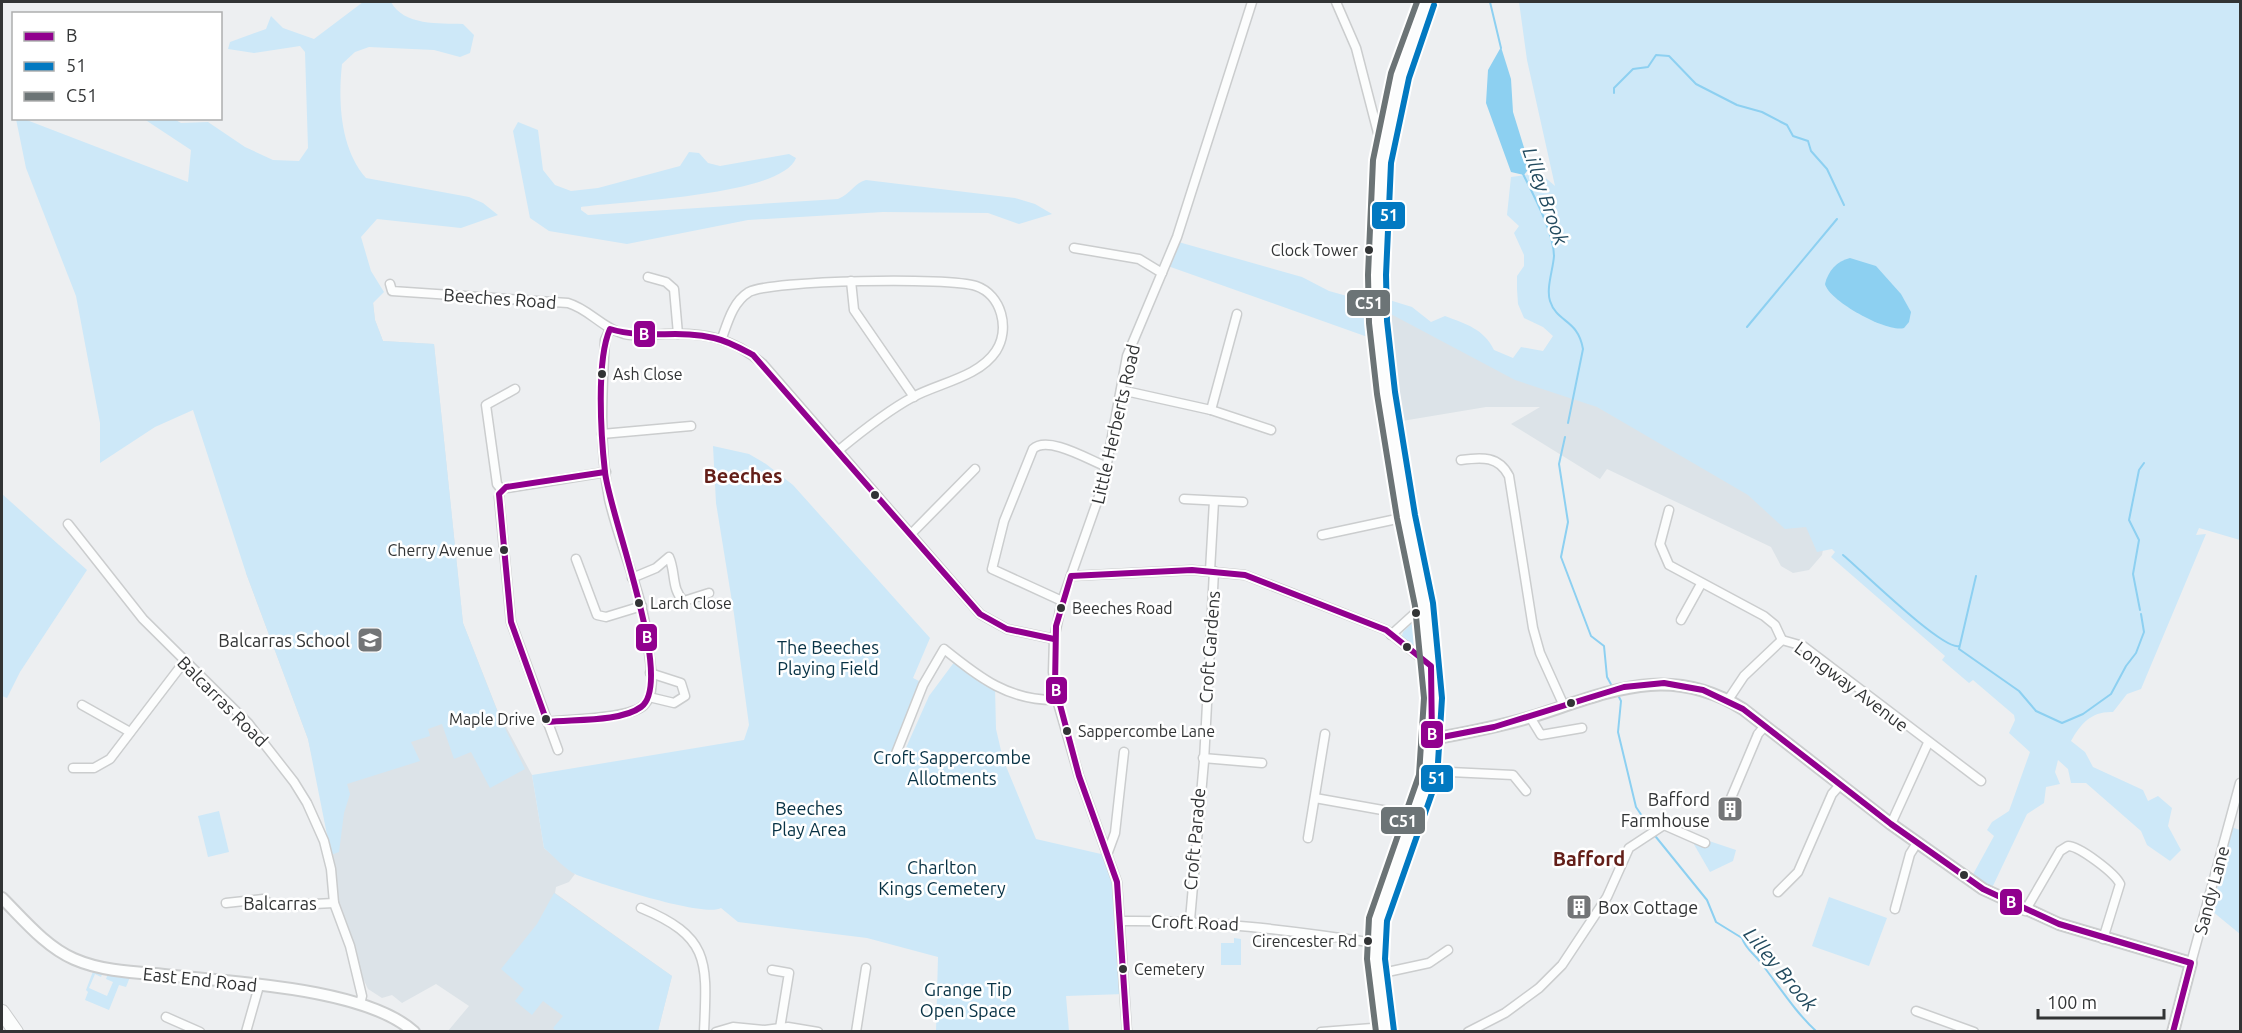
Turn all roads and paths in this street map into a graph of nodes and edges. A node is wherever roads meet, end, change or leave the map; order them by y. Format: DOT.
graph roads {
  1 [pos="1252,2"];
  2 [pos="1336,2"];
  3 [pos="1426,2"];
  4 [pos="1386,140"];
  5 [pos="1074,248"];
  6 [pos="1162,273"];
  7 [pos="648,277"];
  8 [pos="851,281"];
  9 [pos="390,284"];
  10 [pos="1237,314"];
  11 [pos="610,328"];
  12 [pos="678,334"];
  13 [pos="722,338"];
  14 [pos="515,389"];
  15 [pos="1121,390"];
  16 [pos="914,397"];
  17 [pos="1211,410"];
  18 [pos="691,426"];
  19 [pos="1271,430"];
  20 [pos="602,434"];
  21 [pos="839,450"];
  22 [pos="1461,460"];
  23 [pos="1107,467"];
  24 [pos="975,469"];
  25 [pos="606,472"];
  26 [pos="501,489"];
  27 [pos="1184,499"];
  28 [pos="1214,501"];
  29 [pos="1243,502"];
  30 [pos="1669,510"];
  31 [pos="1406,517"];
  32 [pos="68,524"];
  33 [pos="910,534"];
  34 [pos="1322,535"];
  35 [pos="576,559"];
  36 [pos="1212,571"];
  37 [pos="1071,576"];
  38 [pos="632,578"];
  39 [pos="1701,584"];
  40 [pos="709,592"];
  41 [pos="1062,601"];
  42 [pos="1425,605"];
  43 [pos="642,606"];
  44 [pos="1682,620"];
  45 [pos="1391,635"];
  46 [pos="1054,639"];
  47 [pos="1782,640"];
  48 [pos="184,662"];
  49 [pos="1431,666"];
  50 [pos="650,674"];
  51 [pos="649,697"];
  52 [pos="1057,700"];
  53 [pos="1728,700"];
  54 [pos="82,705"];
  55 [pos="1564,706"];
  56 [pos="1530,717"];
  57 [pos="547,722"];
  58 [pos="1765,726"];
  59 [pos="1582,728"];
  60 [pos="130,732"];
  61 [pos="1325,734"];
  62 [pos="1432,739"];
  63 [pos="1928,743"];
  64 [pos="558,750"];
  65 [pos="1124,752"];
  66 [pos="895,756"];
  67 [pos="1203,759"];
  68 [pos="1262,763"];
  69 [pos="73,768"];
  70 [pos="1429,771"];
  71 [pos="1981,782"];
  72 [pos="2241,783"];
  73 [pos="1840,785"];
  74 [pos="1526,791"];
  75 [pos="1315,798"];
  76 [pos="1731,798"];
  77 [pos="1416,816"];
  78 [pos="1891,824"];
  79 [pos="1308,838"];
  80 [pos="1705,843"];
  81 [pos="1917,843"];
  82 [pos="1108,852"];
  83 [pos="1778,892"];
  84 [pos="2,898"];
  85 [pos="226,903"];
  86 [pos="334,903"];
  87 [pos="641,908"];
  88 [pos="1895,909"];
  89 [pos="2025,911"];
  90 [pos="1190,920"];
  91 [pos="1122,921"];
  92 [pos="2103,939"];
  93 [pos="1375,943"];
  94 [pos="1448,950"];
  95 [pos="2191,963"];
  96 [pos="866,968"];
  97 [pos="772,970"];
  98 [pos="1378,974"];
  99 [pos="259,986"];
  100 [pos="360,1004"];
  101 [pos="1916,1011"];
  102 [pos="2,1012"];
  103 [pos="166,1017"];
  104 [pos="780,1028"];
  105 [pos="1385,1029"];
  106 [pos="16,1032"];
  107 [pos="200,1032"];
  108 [pos="246,1032"];
  109 [pos="414,1032"];
  110 [pos="704,1032"];
  111 [pos="716,1032"];
  112 [pos="818,1032"];
  113 [pos="856,1032"];
  114 [pos="1127,1032"];
  115 [pos="1321,1032"];
  116 [pos="1467,1032"];
  117 [pos="1974,1032"];
  118 [pos="2173,1032"];
  1 -- 6 [label="street, Little Herberts Road"];
  2 -- 4 [label="street"];
  3 -- 4 [label="main road"];
  4 -- 31 [label="main road"];
  5 -- 6 [label="street"];
  6 -- 15 [label="street, Little Herberts Road"];
  7 -- 12 [label="street"];
  8 -- 13 [label="street"];
  8 -- 16 [label="street"];
  8 -- 16 [label="street"];
  9 -- 11 [label="street, Beeches Road"];
  10 -- 17 [label="street"];
  11 -- 12 [label="street, Beeches Road"];
  11 -- 20 [label="street"];
  12 -- 13 [label="street, Beeches Road"];
  13 -- 21 [label="street, Beeches Road"];
  14 -- 26 [label="street"];
  15 -- 17 [label="street"];
  15 -- 23 [label="street, Little Herberts Road"];
  16 -- 21 [label="street"];
  17 -- 19 [label="street"];
  18 -- 20 [label="street"];
  20 -- 25 [label="street"];
  21 -- 33 [label="street, Beeches Road"];
  22 -- 55 [label="street"];
  23 -- 37 [label="street, Little Herberts Road"];
  23 -- 41 [label="street"];
  24 -- 33 [label="street"];
  25 -- 26 [label="street"];
  25 -- 38 [label="street"];
  26 -- 57 [label="street"];
  27 -- 28 [label="street"];
  28 -- 29 [label="street"];
  28 -- 36 [label="street, Croft Gardens"];
  30 -- 39 [label="street"];
  31 -- 34 [label="street"];
  31 -- 42 [label="main road"];
  32 -- 48 [label="street, Balcarras Road"];
  33 -- 46 [label="street, Beeches Road"];
  35 -- 43 [label="street"];
  36 -- 37 [label="street"];
  36 -- 45 [label="street"];
  36 -- 67 [label="street, Croft Gardens"];
  37 -- 41 [label="street, Little Herberts Road"];
  38 -- 40 [label="street"];
  38 -- 43 [label="street"];
  39 -- 44 [label="street"];
  39 -- 47 [label="street"];
  41 -- 46 [label="street, Little Herberts Road"];
  42 -- 45 [label="street"];
  42 -- 49 [label="main road"];
  43 -- 50 [label="street"];
  45 -- 49 [label="street"];
  46 -- 52 [label="street, Little Herberts Road"];
  47 -- 53 [label="street, Longway Avenue"];
  47 -- 63 [label="street, Longway Avenue"];
  48 -- 60 [label="street"];
  48 -- 86 [label="street, Balcarras Road"];
  49 -- 62 [label="main road"];
  50 -- 51 [label="street"];
  50 -- 51 [label="street"];
  51 -- 57 [label="street"];
  52 -- 66 [label="street"];
  52 -- 82 [label="street, Little Herberts Road"];
  53 -- 55 [label="street"];
  53 -- 58 [label="street"];
  54 -- 60 [label="street"];
  55 -- 56 [label="street"];
  56 -- 59 [label="street"];
  56 -- 62 [label="street"];
  57 -- 64 [label="street"];
  58 -- 73 [label="street"];
  58 -- 76 [label="street"];
  60 -- 69 [label="street"];
  61 -- 75 [label="street"];
  62 -- 70 [label="main road"];
  63 -- 71 [label="street, Longway Avenue"];
  63 -- 78 [label="street"];
  65 -- 82 [label="street"];
  67 -- 68 [label="street"];
  67 -- 90 [label="street, Croft Gardens"];
  70 -- 74 [label="street"];
  70 -- 77 [label="main road"];
  72 -- 95 [label="street, Sandy Lane"];
  73 -- 78 [label="street"];
  73 -- 83 [label="street"];
  75 -- 77 [label="street"];
  75 -- 79 [label="street"];
  77 -- 93 [label="main road"];
  78 -- 81 [label="street"];
  80 -- 116 [label="street"];
  81 -- 88 [label="street"];
  81 -- 89 [label="street"];
  82 -- 91 [label="street, Little Herberts Road"];
  84 -- 99 [label="street, East End Road"];
  85 -- 86 [label="street, Balcarras"];
  86 -- 100 [label="street, Balcarras Road"];
  87 -- 110 [label="street"];
  89 -- 92 [label="street"];
  89 -- 92 [label="street"];
  90 -- 91 [label="street, Croft Road"];
  90 -- 93 [label="street, Croft Road"];
  91 -- 114 [label="street, Little Herberts Road"];
  92 -- 95 [label="street"];
  93 -- 98 [label="main road"];
  94 -- 98 [label="street"];
  95 -- 118 [label="street, Sandy Lane"];
  96 -- 113 [label="street"];
  97 -- 104 [label="street"];
  98 -- 105 [label="main road"];
  99 -- 100 [label="street, East End Road"];
  99 -- 108 [label="street"];
  100 -- 109 [label="street, East End Road"];
  101 -- 117 [label="street"];
  102 -- 106 [label="main road"];
  103 -- 107 [label="street"];
  104 -- 111 [label="street"];
  104 -- 112 [label="street"];
  105 -- 115 [label="street"];
}
